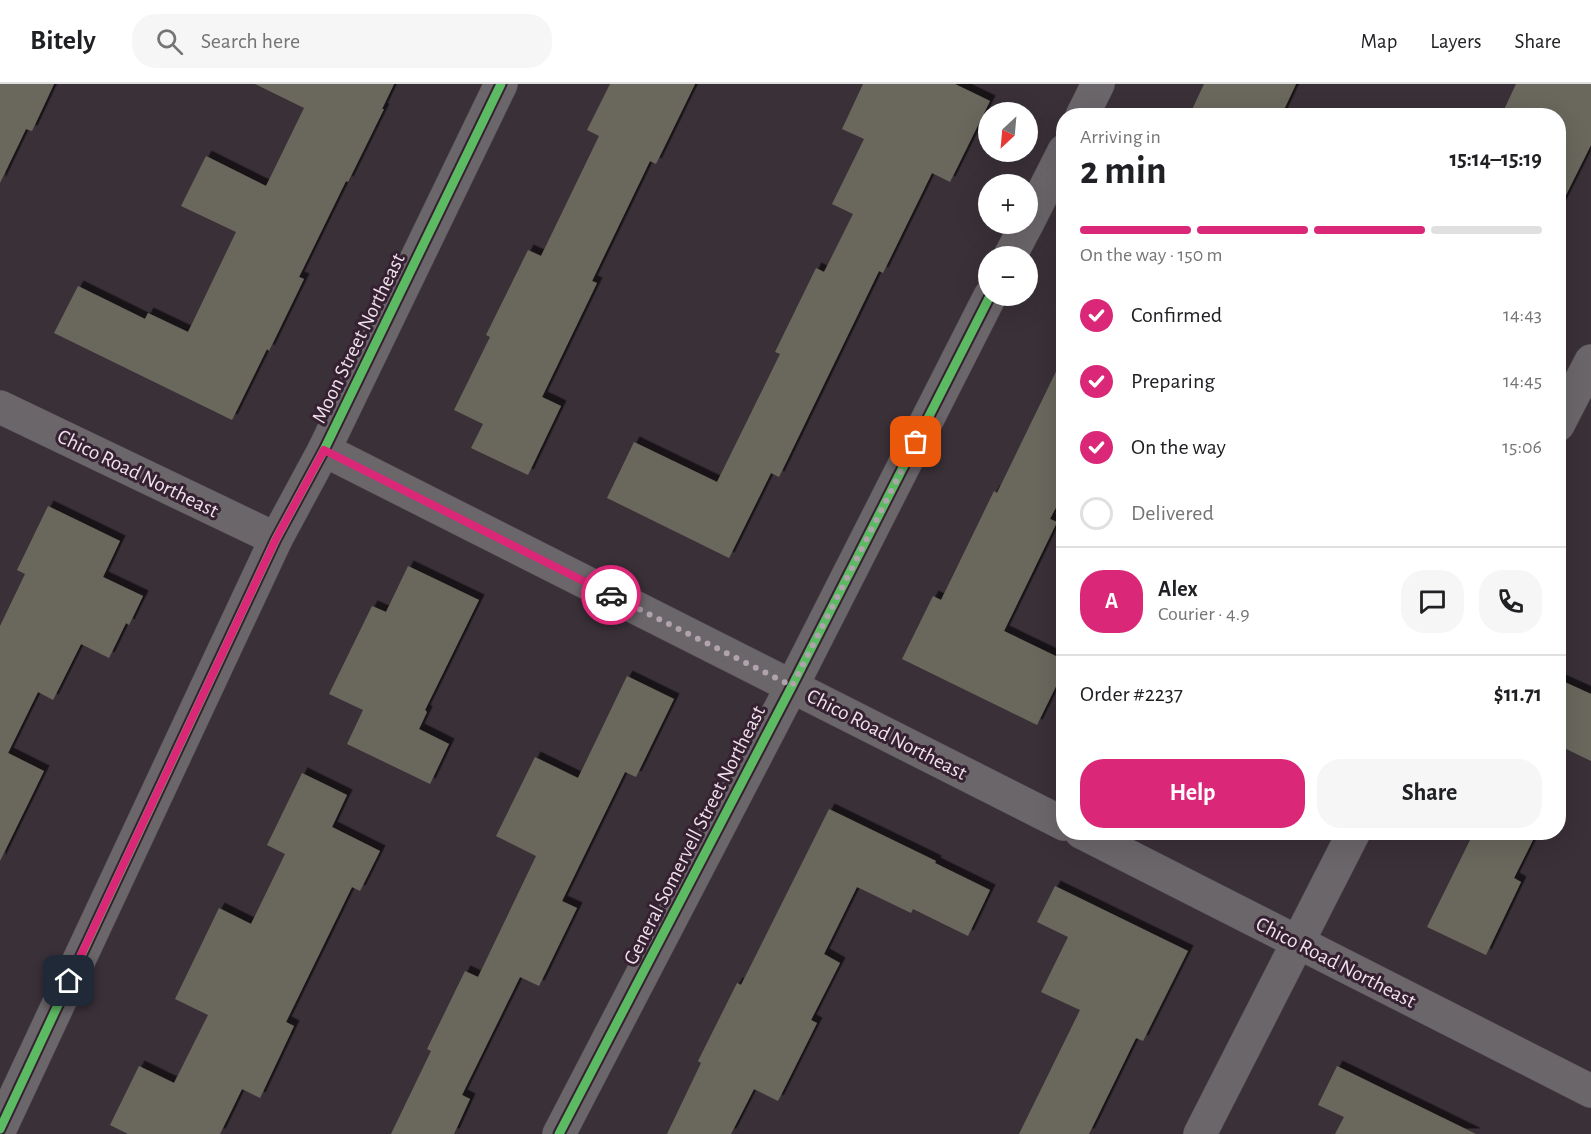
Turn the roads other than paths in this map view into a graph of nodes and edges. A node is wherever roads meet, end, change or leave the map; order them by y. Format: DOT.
graph roads {
  1 [pos="501,84"];
  2 [pos="1098,84"];
  3 [pos="1086,108"];
  4 [pos="1056,167"];
  5 [pos="1038,202"];
  6 [pos="985,306"];
  7 [pos="1591,361"];
  8 [pos="0,407"];
  9 [pos="1566,409"];
  10 [pos="324,450"];
  11 [pos="276,539"];
  12 [pos="792,686"];
  13 [pos="1056,820"];
  14 [pos="1097,840"];
  15 [pos="1350,840"];
  16 [pos="1298,943"];
  17 [pos="1591,1091"];
  18 [pos="0,1129"];
  19 [pos="560,1134"];
  20 [pos="1200,1134"];
  1 -- 10 [label="street, Moon Street Northeast"];
  2 -- 3 [label="street"];
  4 -- 5 [label="street"];
  6 -- 12 [label="street, General Somervell Street Northeast"];
  7 -- 9 [label="street"];
  8 -- 11 [label="street, Chico Road Northeast"];
  10 -- 11 [label="street, Moon Street Northeast"];
  10 -- 12 [label="street, Chico Road Northeast"];
  11 -- 18 [label="street, Moon Street Northeast"];
  12 -- 13 [label="street, Chico Road Northeast"];
  12 -- 19 [label="street, General Somervell Street Northeast"];
  14 -- 16 [label="street, Chico Road Northeast"];
  15 -- 16 [label="street"];
  16 -- 17 [label="street, Chico Road Northeast"];
  16 -- 20 [label="street"];
}
